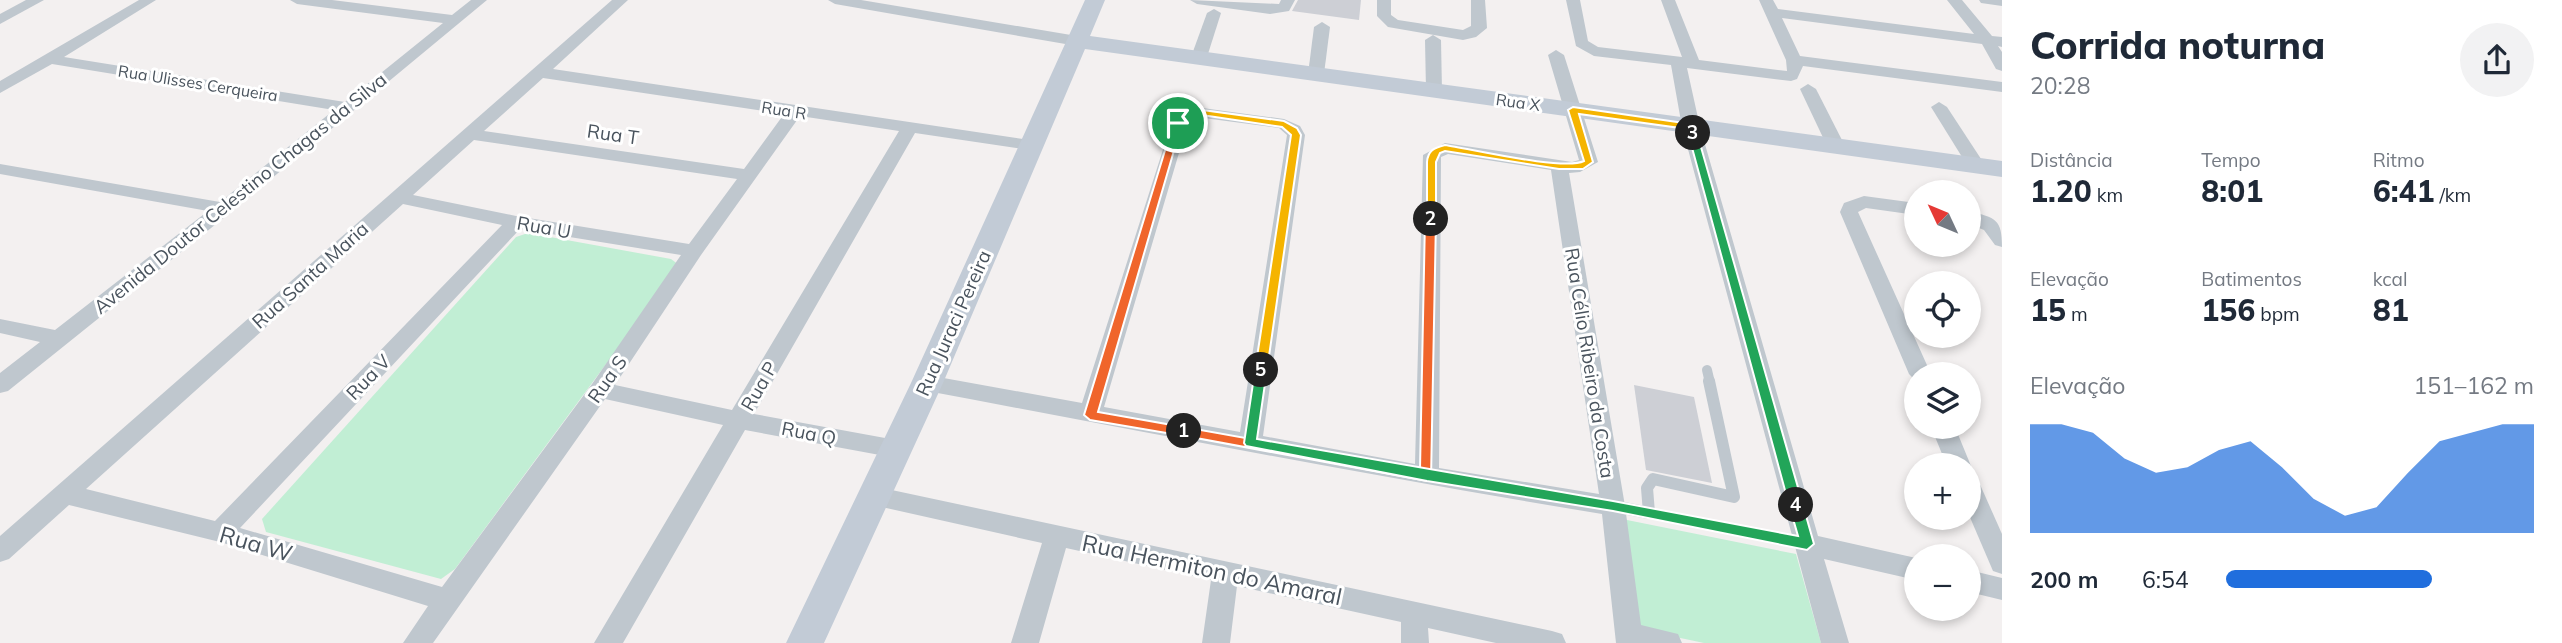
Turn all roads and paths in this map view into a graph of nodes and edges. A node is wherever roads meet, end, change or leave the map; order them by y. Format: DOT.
graph roads {
  1 [pos="37,0"];
  2 [pos="149,0"];
  3 [pos="296,0"];
  4 [pos="480,0"];
  5 [pos="621,0"];
  6 [pos="835,0"];
  7 [pos="1095,0"];
  8 [pos="1288,0"];
  9 [pos="1478,0"];
  10 [pos="1573,0"];
  11 [pos="1668,0"];
  12 [pos="1954,0"];
  13 [pos="1986,0"];
  14 [pos="2002,2"];
  15 [pos="1207,6"];
  16 [pos="1770,7"];
  17 [pos="1384,8"];
  18 [pos="0,20"];
  19 [pos="456,20"];
  20 [pos="1322,27"];
  21 [pos="1433,40"];
  22 [pos="1077,41"];
  23 [pos="1994,41"];
  24 [pos="1556,55"];
  25 [pos="1199,57"];
  26 [pos="49,59"];
  27 [pos="1794,60"];
  28 [pos="1685,64"];
  29 [pos="2002,66"];
  30 [pos="538,72"];
  31 [pos="1316,74"];
  32 [pos="2002,87"];
  33 [pos="0,88"];
  34 [pos="1808,89"];
  35 [pos="1434,91"];
  36 [pos="347,107"];
  37 [pos="1939,107"];
  38 [pos="1573,110"];
  39 [pos="794,112"];
  40 [pos="1691,127"];
  41 [pos="909,128"];
  42 [pos="470,134"];
  43 [pos="1030,145"];
  44 [pos="1836,146"];
  45 [pos="1976,165"];
  46 [pos="1559,166"];
  47 [pos="0,169"];
  48 [pos="2002,169"];
  49 [pos="749,174"];
  50 [pos="396,197"];
  51 [pos="1904,207"];
  52 [pos="224,208"];
  53 [pos="516,222"];
  54 [pos="1981,222"];
  55 [pos="1999,236"];
  56 [pos="694,251"];
  57 [pos="0,326"];
  58 [pos="57,338"];
  59 [pos="1915,362"];
  60 [pos="1707,370"];
  61 [pos="927,383"];
  62 [pos="0,385"];
  63 [pos="600,390"];
  64 [pos="1090,415"];
  65 [pos="739,420"];
  66 [pos="1250,443"];
  67 [pos="896,449"];
  68 [pos="1427,476"];
  69 [pos="65,494"];
  70 [pos="873,496"];
  71 [pos="1613,506"];
  72 [pos="1650,513"];
  73 [pos="1981,515"];
  74 [pos="220,532"];
  75 [pos="1056,537"];
  76 [pos="1807,544"];
  77 [pos="0,551"];
  78 [pos="2002,563"];
  79 [pos="1904,566"];
  80 [pos="1225,573"];
  81 [pos="1981,584"];
  82 [pos="2002,589"];
  83 [pos="447,600"];
  84 [pos="1414,613"];
  85 [pos="1630,638"];
  86 [pos="417,643"];
  87 [pos="608,643"];
  88 [pos="805,643"];
  89 [pos="1025,643"];
  90 [pos="1216,643"];
  91 [pos="1415,643"];
  92 [pos="1552,643"];
  93 [pos="1668,643"];
  94 [pos="1835,643"];
  1 -- 18 [label="street"];
  2 -- 26 [label="street"];
  3 -- 19 [label="street"];
  4 -- 19 [label="street, Avenida Doutor Celestino Chagas da Silva"];
  5 -- 30 [label="street, Rua Santa Maria"];
  6 -- 22 [label="street"];
  7 -- 22 [label="street, Rua Juraci Pereira"];
  8 -- 15 [label="street"];
  9 -- 17 [label="street"];
  10 -- 28 [label="street"];
  11 -- 28 [label="street"];
  12 -- 23 [label="street"];
  13 -- 14 [label="street"];
  15 -- 25 [label="street"];
  16 -- 23 [label="street"];
  16 -- 27 [label="street"];
  19 -- 36 [label="street, Avenida Doutor Celestino Chagas da Silva"];
  20 -- 31 [label="street"];
  21 -- 35 [label="street"];
  22 -- 25 [label="street, Rua X"];
  22 -- 43 [label="street, Rua Juraci Pereira"];
  23 -- 29 [label="street"];
  24 -- 38 [label="street"];
  25 -- 31 [label="street, Rua X"];
  26 -- 33 [label="street"];
  26 -- 36 [label="street, Rua Ulisses Cerqueira"];
  27 -- 28 [label="street"];
  27 -- 32 [label="street"];
  28 -- 40 [label="street"];
  30 -- 39 [label="street, Rua R"];
  30 -- 42 [label="street, Rua Santa Maria"];
  31 -- 35 [label="street, Rua X"];
  34 -- 44 [label="street"];
  35 -- 38 [label="street, Rua X"];
  36 -- 52 [label="street, Avenida Doutor Celestino Chagas da Silva"];
  37 -- 45 [label="street"];
  38 -- 40 [label="street, Rua X"];
  38 -- 46 [label="street"];
  39 -- 41 [label="street, Rua R"];
  39 -- 49 [label="street, Rua S"];
  40 -- 44 [label="street, Rua X"];
  40 -- 76 [label="street"];
  41 -- 43 [label="street, Rua R"];
  41 -- 65 [label="street, Rua P"];
  42 -- 49 [label="street, Rua T"];
  42 -- 50 [label="street, Rua Santa Maria"];
  43 -- 61 [label="street, Rua Juraci Pereira"];
  44 -- 45 [label="street, Rua X"];
  45 -- 48 [label="street, Rua X"];
  46 -- 68 [label="street"];
  46 -- 71 [label="street, Rua Célio Ribeiro da Costa"];
  47 -- 52 [label="street"];
  49 -- 56 [label="street, Rua S"];
  50 -- 53 [label="street, Rua U"];
  50 -- 69 [label="street, Rua Santa Maria"];
  51 -- 59 [label="street"];
  52 -- 58 [label="street, Avenida Doutor Celestino Chagas da Silva"];
  53 -- 56 [label="street, Rua U"];
  53 -- 74 [label="street, Rua V"];
  54 -- 55 [label="street"];
  56 -- 63 [label="street, Rua S"];
  57 -- 58 [label="street"];
  58 -- 62 [label="street, Avenida Doutor Celestino Chagas da Silva"];
  60 -- 72 [label="lane"];
  61 -- 64 [label="street"];
  61 -- 67 [label="street, Rua Juraci Pereira"];
  63 -- 65 [label="street, Rua Q"];
  63 -- 83 [label="street, Rua S"];
  64 -- 66 [label="street"];
  64 -- 66 [label="street"];
  65 -- 67 [label="street, Rua Q"];
  65 -- 87 [label="street, Rua P"];
  66 -- 68 [label="street"];
  67 -- 70 [label="street, Rua Juraci Pereira"];
  68 -- 71 [label="street"];
  69 -- 74 [label="street, Rua W"];
  69 -- 77 [label="street, Rua Santa Maria"];
  70 -- 75 [label="street, Rua Hermiton do Amaral"];
  70 -- 88 [label="street, Rua Juraci Pereira"];
  71 -- 72 [label="lane"];
  71 -- 85 [label="street, Rua Célio Ribeiro da Costa"];
  72 -- 76 [label="path"];
  73 -- 78 [label="street"];
  74 -- 83 [label="street, Rua W"];
  75 -- 80 [label="street, Rua Hermiton do Amaral"];
  75 -- 89 [label="street"];
  76 -- 79 [label="street"];
  76 -- 94 [label="street"];
  80 -- 84 [label="street, Rua Hermiton do Amaral"];
  80 -- 90 [label="street"];
  81 -- 82 [label="street"];
  83 -- 86 [label="street, Rua S"];
  84 -- 91 [label="street"];
  84 -- 92 [label="street, Rua Hermiton do Amaral"];
  85 -- 93 [label="street"];
}
